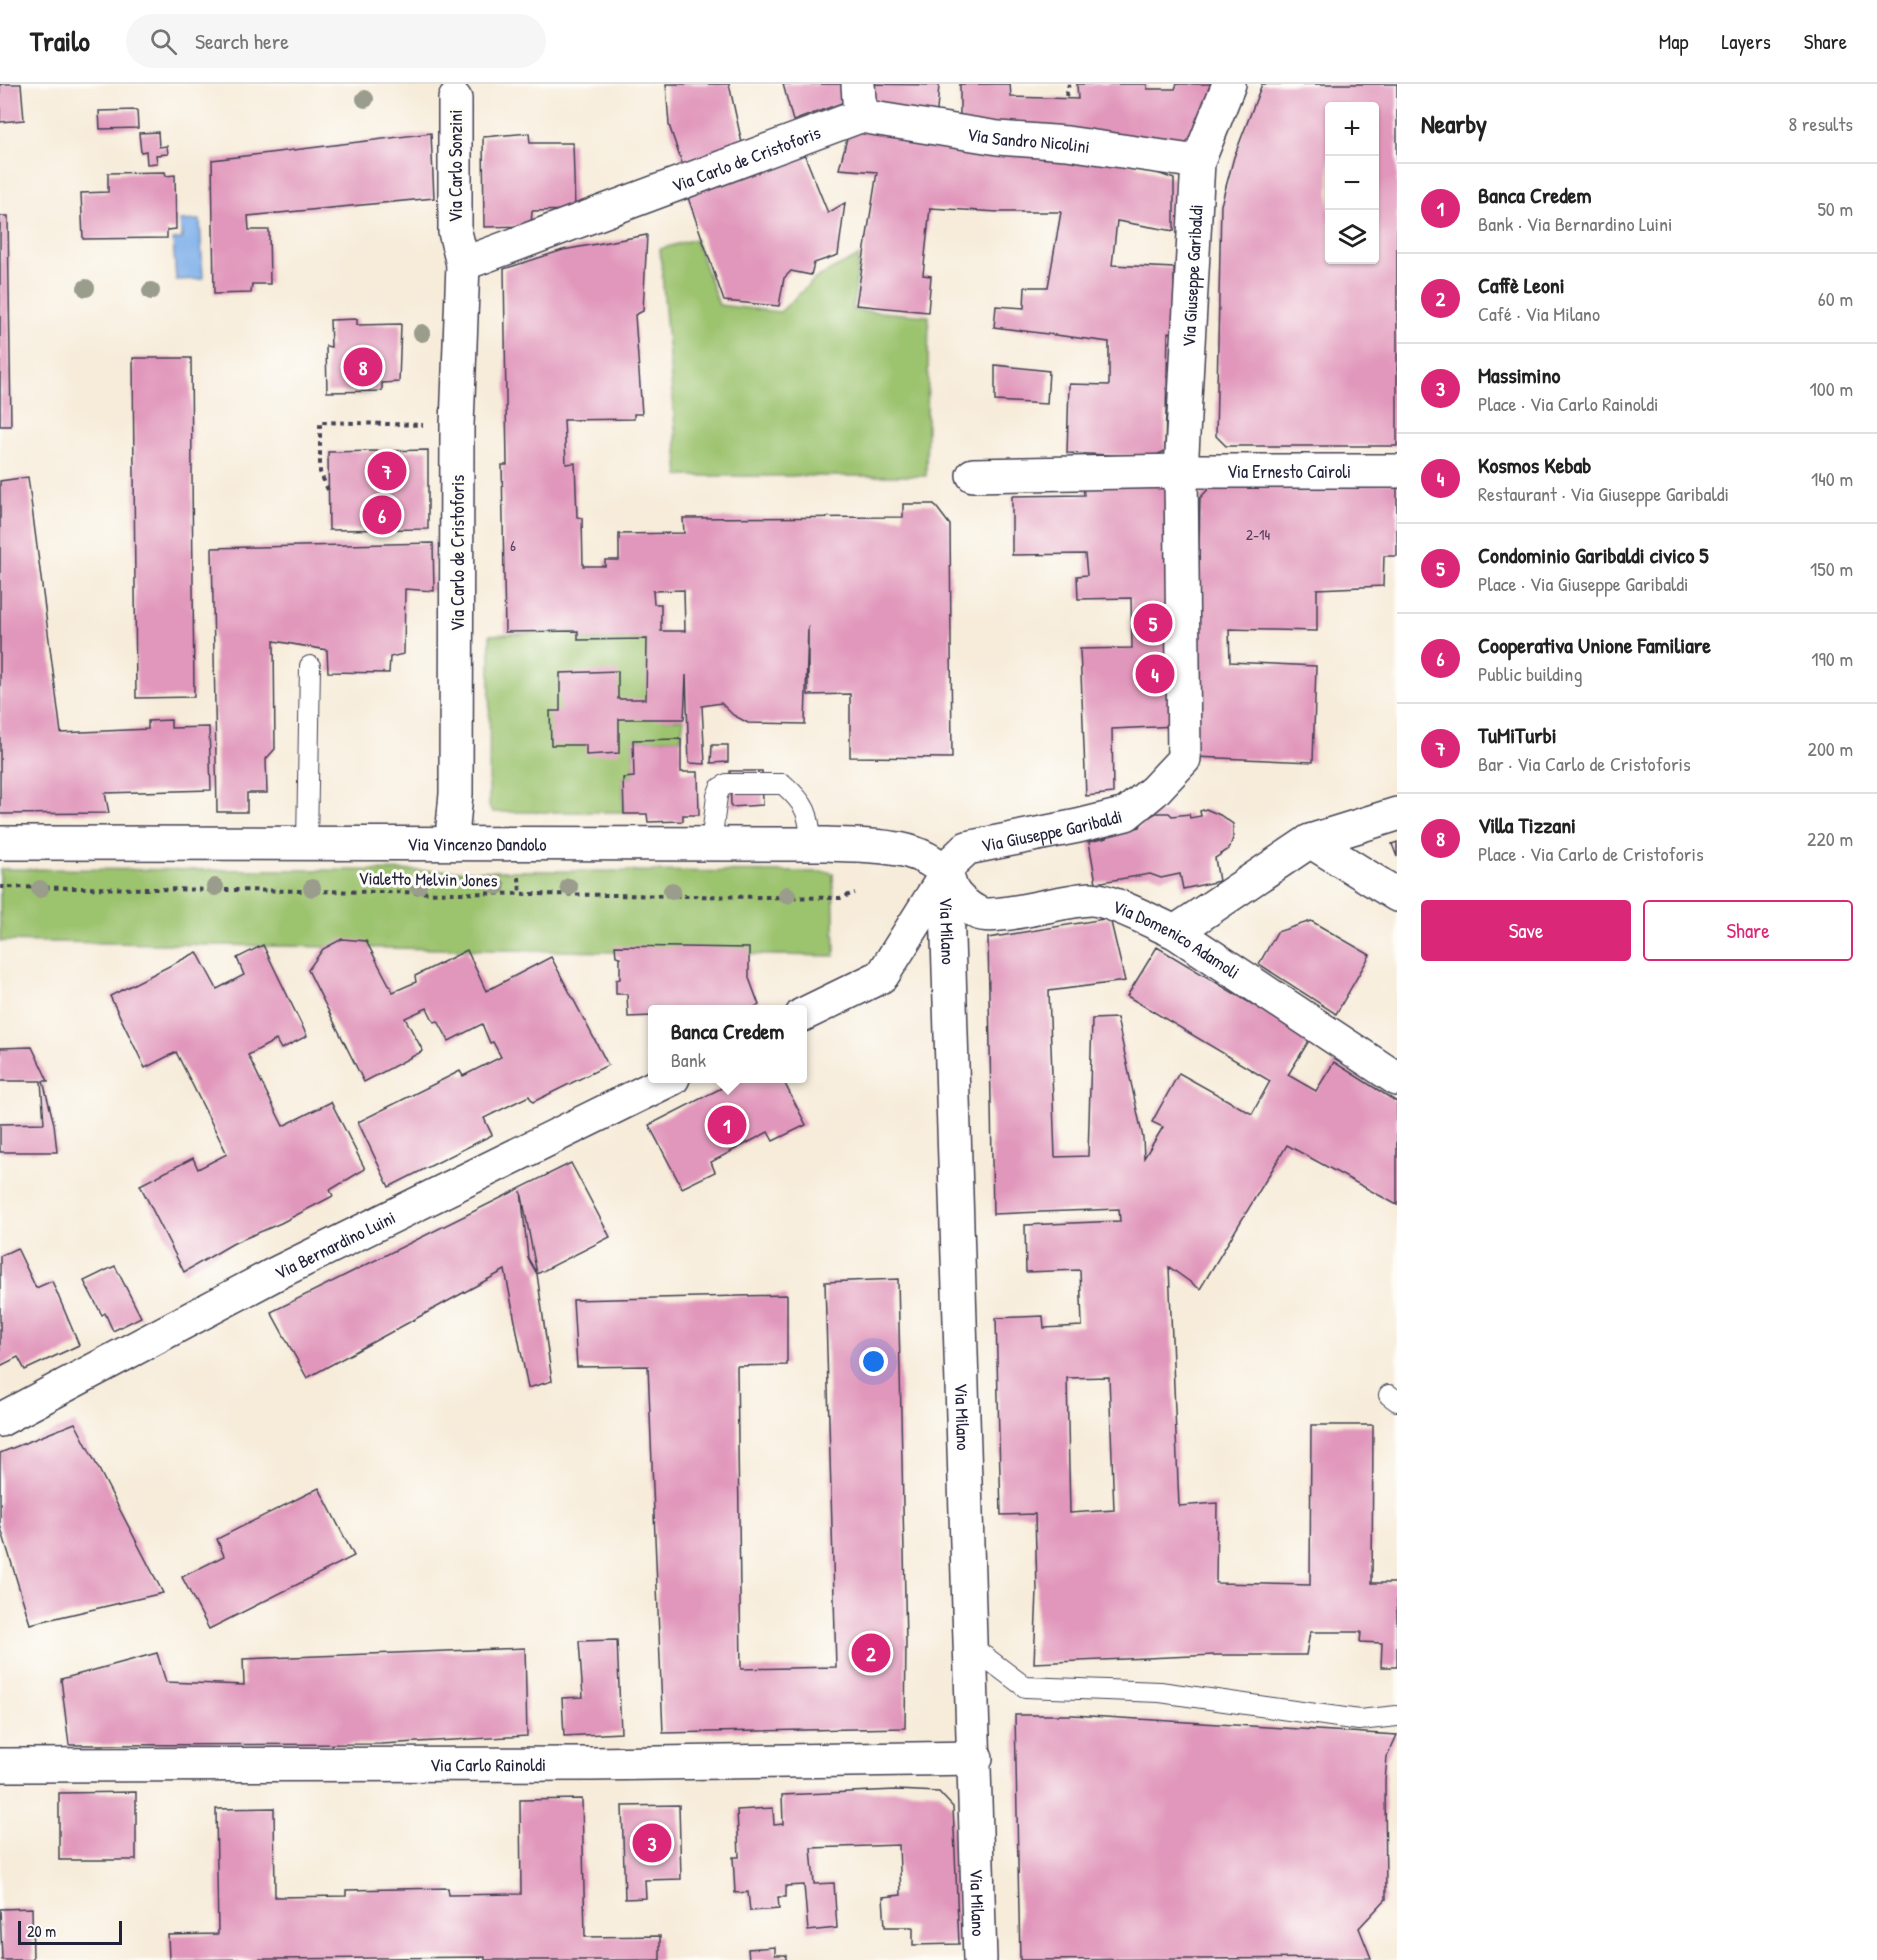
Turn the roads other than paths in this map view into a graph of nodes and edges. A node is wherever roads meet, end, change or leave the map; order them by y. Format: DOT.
graph roads {
  1 [pos="858,84"];
  2 [pos="1229,84"];
  3 [pos="455,99"];
  4 [pos="860,116"];
  5 [pos="1198,162"];
  6 [pos="455,232"];
  7 [pos="463,264"];
  8 [pos="1181,471"];
  9 [pos="1397,471"];
  10 [pos="973,475"];
  11 [pos="310,666"];
  12 [pos="1397,814"];
  13 [pos="1310,841"];
  14 [pos="0,843"];
  15 [pos="307,843"];
  16 [pos="456,843"];
  17 [pos="711,844"];
  18 [pos="811,845"];
  19 [pos="946,874"];
  20 [pos="1397,896"];
  21 [pos="1175,932"];
  22 [pos="807,1013"];
  23 [pos="1397,1079"];
  24 [pos="663,1083"];
  25 [pos="0,1420"];
  26 [pos="972,1647"];
  27 [pos="1397,1716"];
  28 [pos="976,1758"];
  29 [pos="0,1765"];
  30 [pos="980,1960"];
  1 -- 4 [label="street"];
  2 -- 5 [label="street, Via Giuseppe Garibaldi"];
  3 -- 6 [label="street, Via Carlo Sonzini"];
  4 -- 5 [label="street, Via Sandro Nicolini"];
  4 -- 7 [label="street, Via Carlo de Cristoforis"];
  5 -- 8 [label="street, Via Giuseppe Garibaldi"];
  6 -- 7 [label="street, Via Carlo de Cristoforis"];
  7 -- 16 [label="street, Via Carlo de Cristoforis"];
  8 -- 9 [label="street, Via Ernesto Cairoli"];
  8 -- 10 [label="street"];
  8 -- 19 [label="street, Via Giuseppe Garibaldi"];
  11 -- 15 [label="lane"];
  12 -- 13 [label="street"];
  13 -- 20 [label="street"];
  13 -- 21 [label="street"];
  14 -- 15 [label="street, Via Vincenzo Dandolo"];
  15 -- 16 [label="street, Via Vincenzo Dandolo"];
  16 -- 17 [label="street, Via Vincenzo Dandolo"];
  17 -- 18 [label="street, Via Vincenzo Dandolo"];
  17 -- 18 [label="lane"];
  18 -- 19 [label="street, Via Vincenzo Dandolo"];
  19 -- 21 [label="street, Via Domenico Adamoli"];
  19 -- 22 [label="street"];
  19 -- 26 [label="street, Via Milano"];
  21 -- 23 [label="street, Via Domenico Adamoli"];
  24 -- 25 [label="street, Via Bernardino Luini"];
  26 -- 27 [label="lane"];
  26 -- 28 [label="street, Via Milano"];
  28 -- 29 [label="street, Via Carlo Rainoldi"];
  28 -- 30 [label="street, Via Milano"];
}
